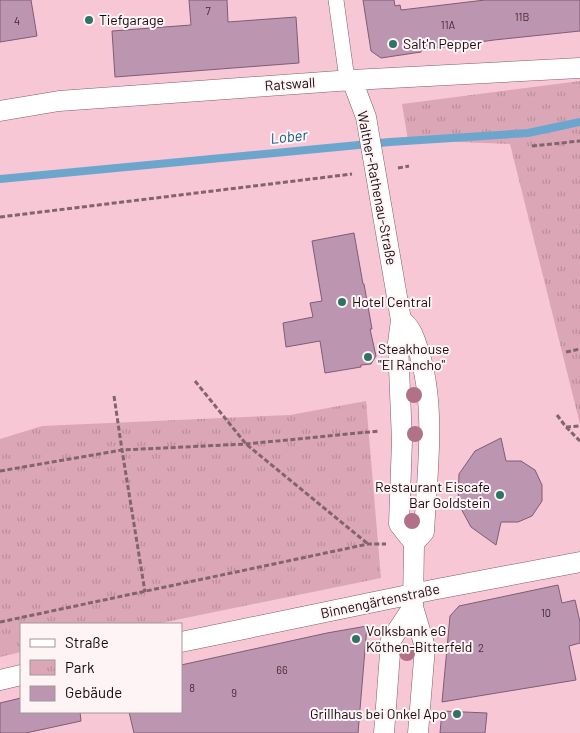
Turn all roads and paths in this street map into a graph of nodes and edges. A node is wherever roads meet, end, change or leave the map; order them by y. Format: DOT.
graph roads {
  1 [pos="336,0"];
  2 [pos="580,68"];
  3 [pos="352,80"];
  4 [pos="0,111"];
  5 [pos="580,141"];
  6 [pos="532,146"];
  7 [pos="410,166"];
  8 [pos="375,168"];
  9 [pos="0,217"];
  10 [pos="401,320"];
  11 [pos="580,349"];
  12 [pos="566,352"];
  13 [pos="195,381"];
  14 [pos="114,396"];
  15 [pos="557,415"];
  16 [pos="401,416"];
  17 [pos="580,426"];
  18 [pos="566,427"];
  19 [pos="580,441"];
  20 [pos="246,444"];
  21 [pos="122,450"];
  22 [pos="0,471"];
  23 [pos="414,543"];
  24 [pos="368,544"];
  25 [pos="580,562"];
  26 [pos="145,592"];
  27 [pos="413,601"];
  28 [pos="0,622"];
  29 [pos="182,642"];
  30 [pos="20,675"];
  31 [pos="0,680"];
  32 [pos="384,733"];
  33 [pos="418,733"];
  1 -- 3 [label="street, Walther-Rathenau-Straße"];
  2 -- 3 [label="street, Ratswall"];
  3 -- 4 [label="street, Ratswall"];
  3 -- 8 [label="street, Walther-Rathenau-Straße"];
  5 -- 6 [label="path"];
  7 -- 8 [label="path"];
  8 -- 9 [label="path"];
  8 -- 10 [label="street, Walther-Rathenau-Straße"];
  10 -- 16 [label="street, Walther-Rathenau-Straße"];
  10 -- 23 [label="street, Walther-Rathenau-Straße"];
  11 -- 12 [label="path"];
  13 -- 20 [label="path"];
  14 -- 21 [label="path"];
  15 -- 18 [label="path"];
  16 -- 20 [label="path"];
  16 -- 23 [label="street, Walther-Rathenau-Straße"];
  17 -- 18 [label="path"];
  18 -- 19 [label="path"];
  20 -- 21 [label="path"];
  20 -- 24 [label="path"];
  21 -- 22 [label="path"];
  21 -- 26 [label="path"];
  23 -- 24 [label="path"];
  23 -- 27 [label="street, Walther-Rathenau-Straße"];
  24 -- 26 [label="path"];
  25 -- 27 [label="street, Binnengärtenstraße"];
  26 -- 28 [label="path"];
  27 -- 29 [label="street, Binnengärtenstraße"];
  27 -- 32 [label="street"];
  27 -- 33 [label="street, Walther-Rathenau-Straße"];
  30 -- 31 [label="street"];
}
